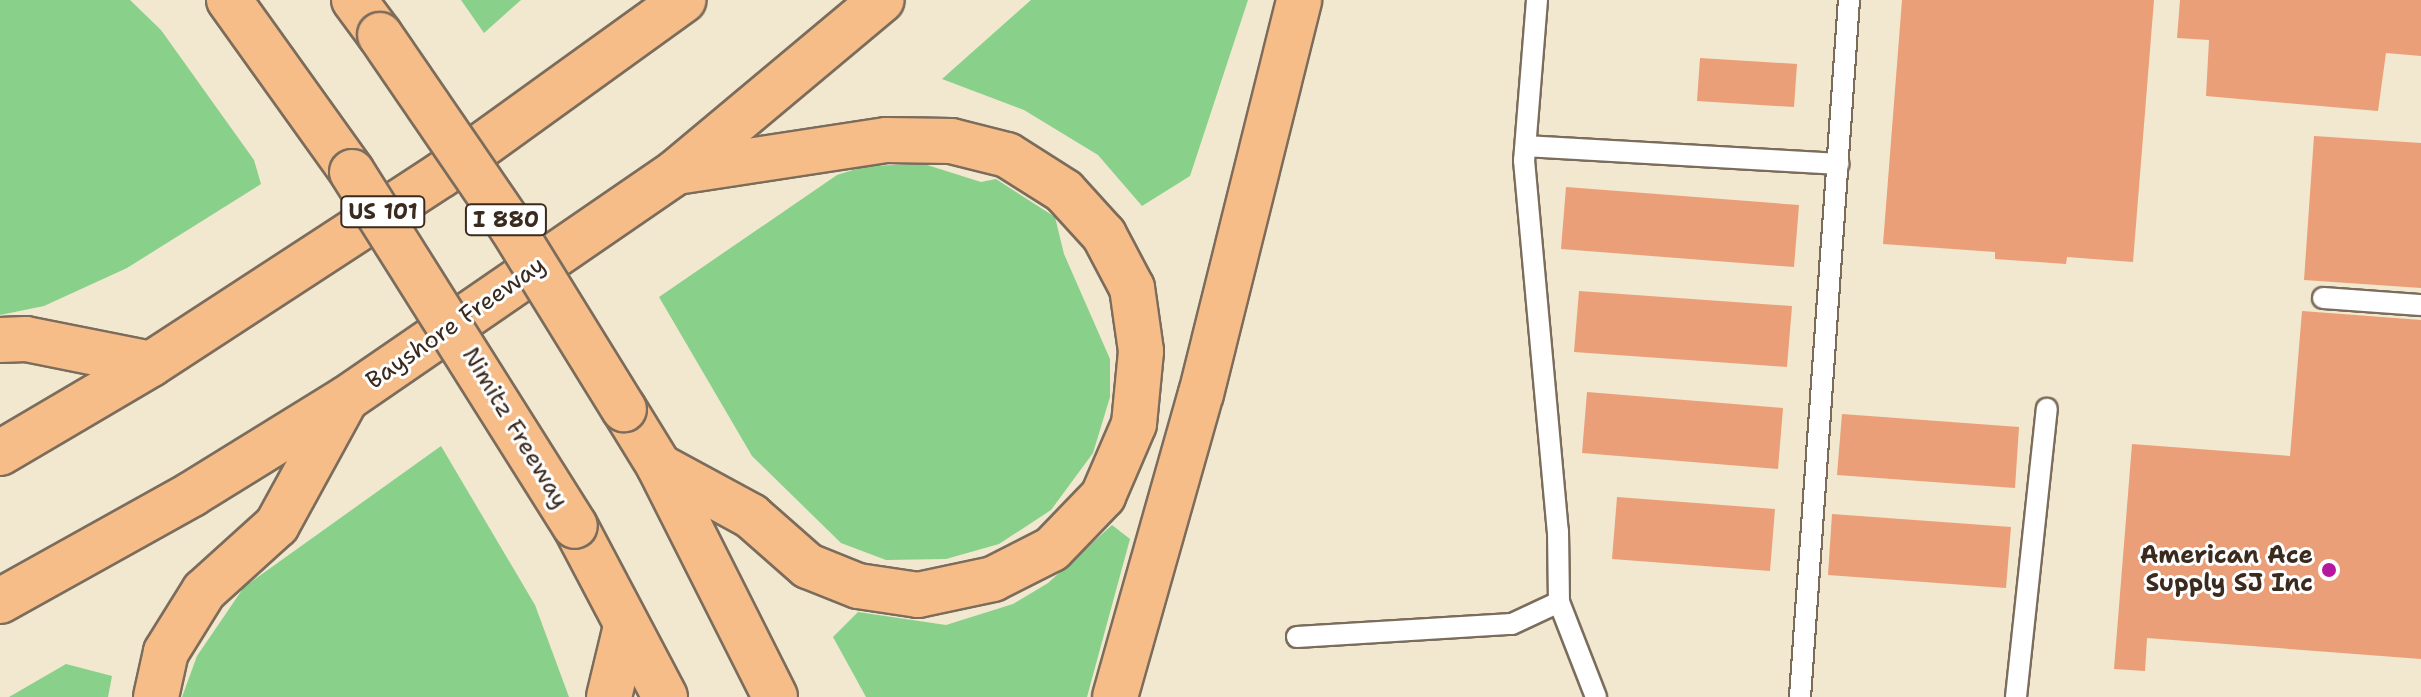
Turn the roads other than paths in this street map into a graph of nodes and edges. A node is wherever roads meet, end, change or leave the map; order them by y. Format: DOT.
graph roads {
  1 [pos="229,0"];
  2 [pos="354,0"];
  3 [pos="629,0"];
  4 [pos="684,0"];
  5 [pos="882,0"];
  6 [pos="1299,0"];
  7 [pos="1537,0"];
  8 [pos="1849,0"];
  9 [pos="377,18"];
  10 [pos="613,56"];
  11 [pos="1526,146"];
  12 [pos="1838,164"];
  13 [pos="676,172"];
  14 [pos="2323,298"];
  15 [pos="2421,305"];
  16 [pos="0,340"];
  17 [pos="151,364"];
  18 [pos="346,399"];
  19 [pos="2047,409"];
  20 [pos="0,453"];
  21 [pos="659,466"];
  22 [pos="0,601"];
  23 [pos="1559,602"];
  24 [pos="626,626"];
  25 [pos="1297,637"];
  26 [pos="156,697"];
  27 [pos="609,697"];
  28 [pos="665,697"];
  29 [pos="775,697"];
  30 [pos="1115,697"];
  31 [pos="1596,697"];
  32 [pos="1800,697"];
  33 [pos="2016,697"];
  1 -- 24 [label="highway, Nimitz Freeway, bridge"];
  2 -- 9 [label="highway, I 880"];
  3 -- 10 [label="highway"];
  4 -- 10 [label="highway, US 101"];
  5 -- 13 [label="highway, Bayshore Freeway"];
  6 -- 30 [label="highway"];
  7 -- 11 [label="lane"];
  8 -- 12 [label="lane"];
  9 -- 21 [label="highway, I 880, bridge"];
  10 -- 17 [label="highway, US 101"];
  11 -- 12 [label="lane"];
  11 -- 23 [label="lane"];
  12 -- 32 [label="lane"];
  13 -- 18 [label="highway, Bayshore Freeway"];
  13 -- 21 [label="highway"];
  14 -- 15 [label="lane"];
  16 -- 17 [label="highway"];
  17 -- 20 [label="highway, US 101"];
  18 -- 22 [label="highway, Bayshore Freeway"];
  18 -- 26 [label="highway"];
  19 -- 33 [label="lane"];
  21 -- 29 [label="highway, I 880"];
  23 -- 25 [label="lane"];
  23 -- 31 [label="lane"];
  24 -- 27 [label="highway"];
  24 -- 28 [label="highway, Nimitz Freeway"];
}
